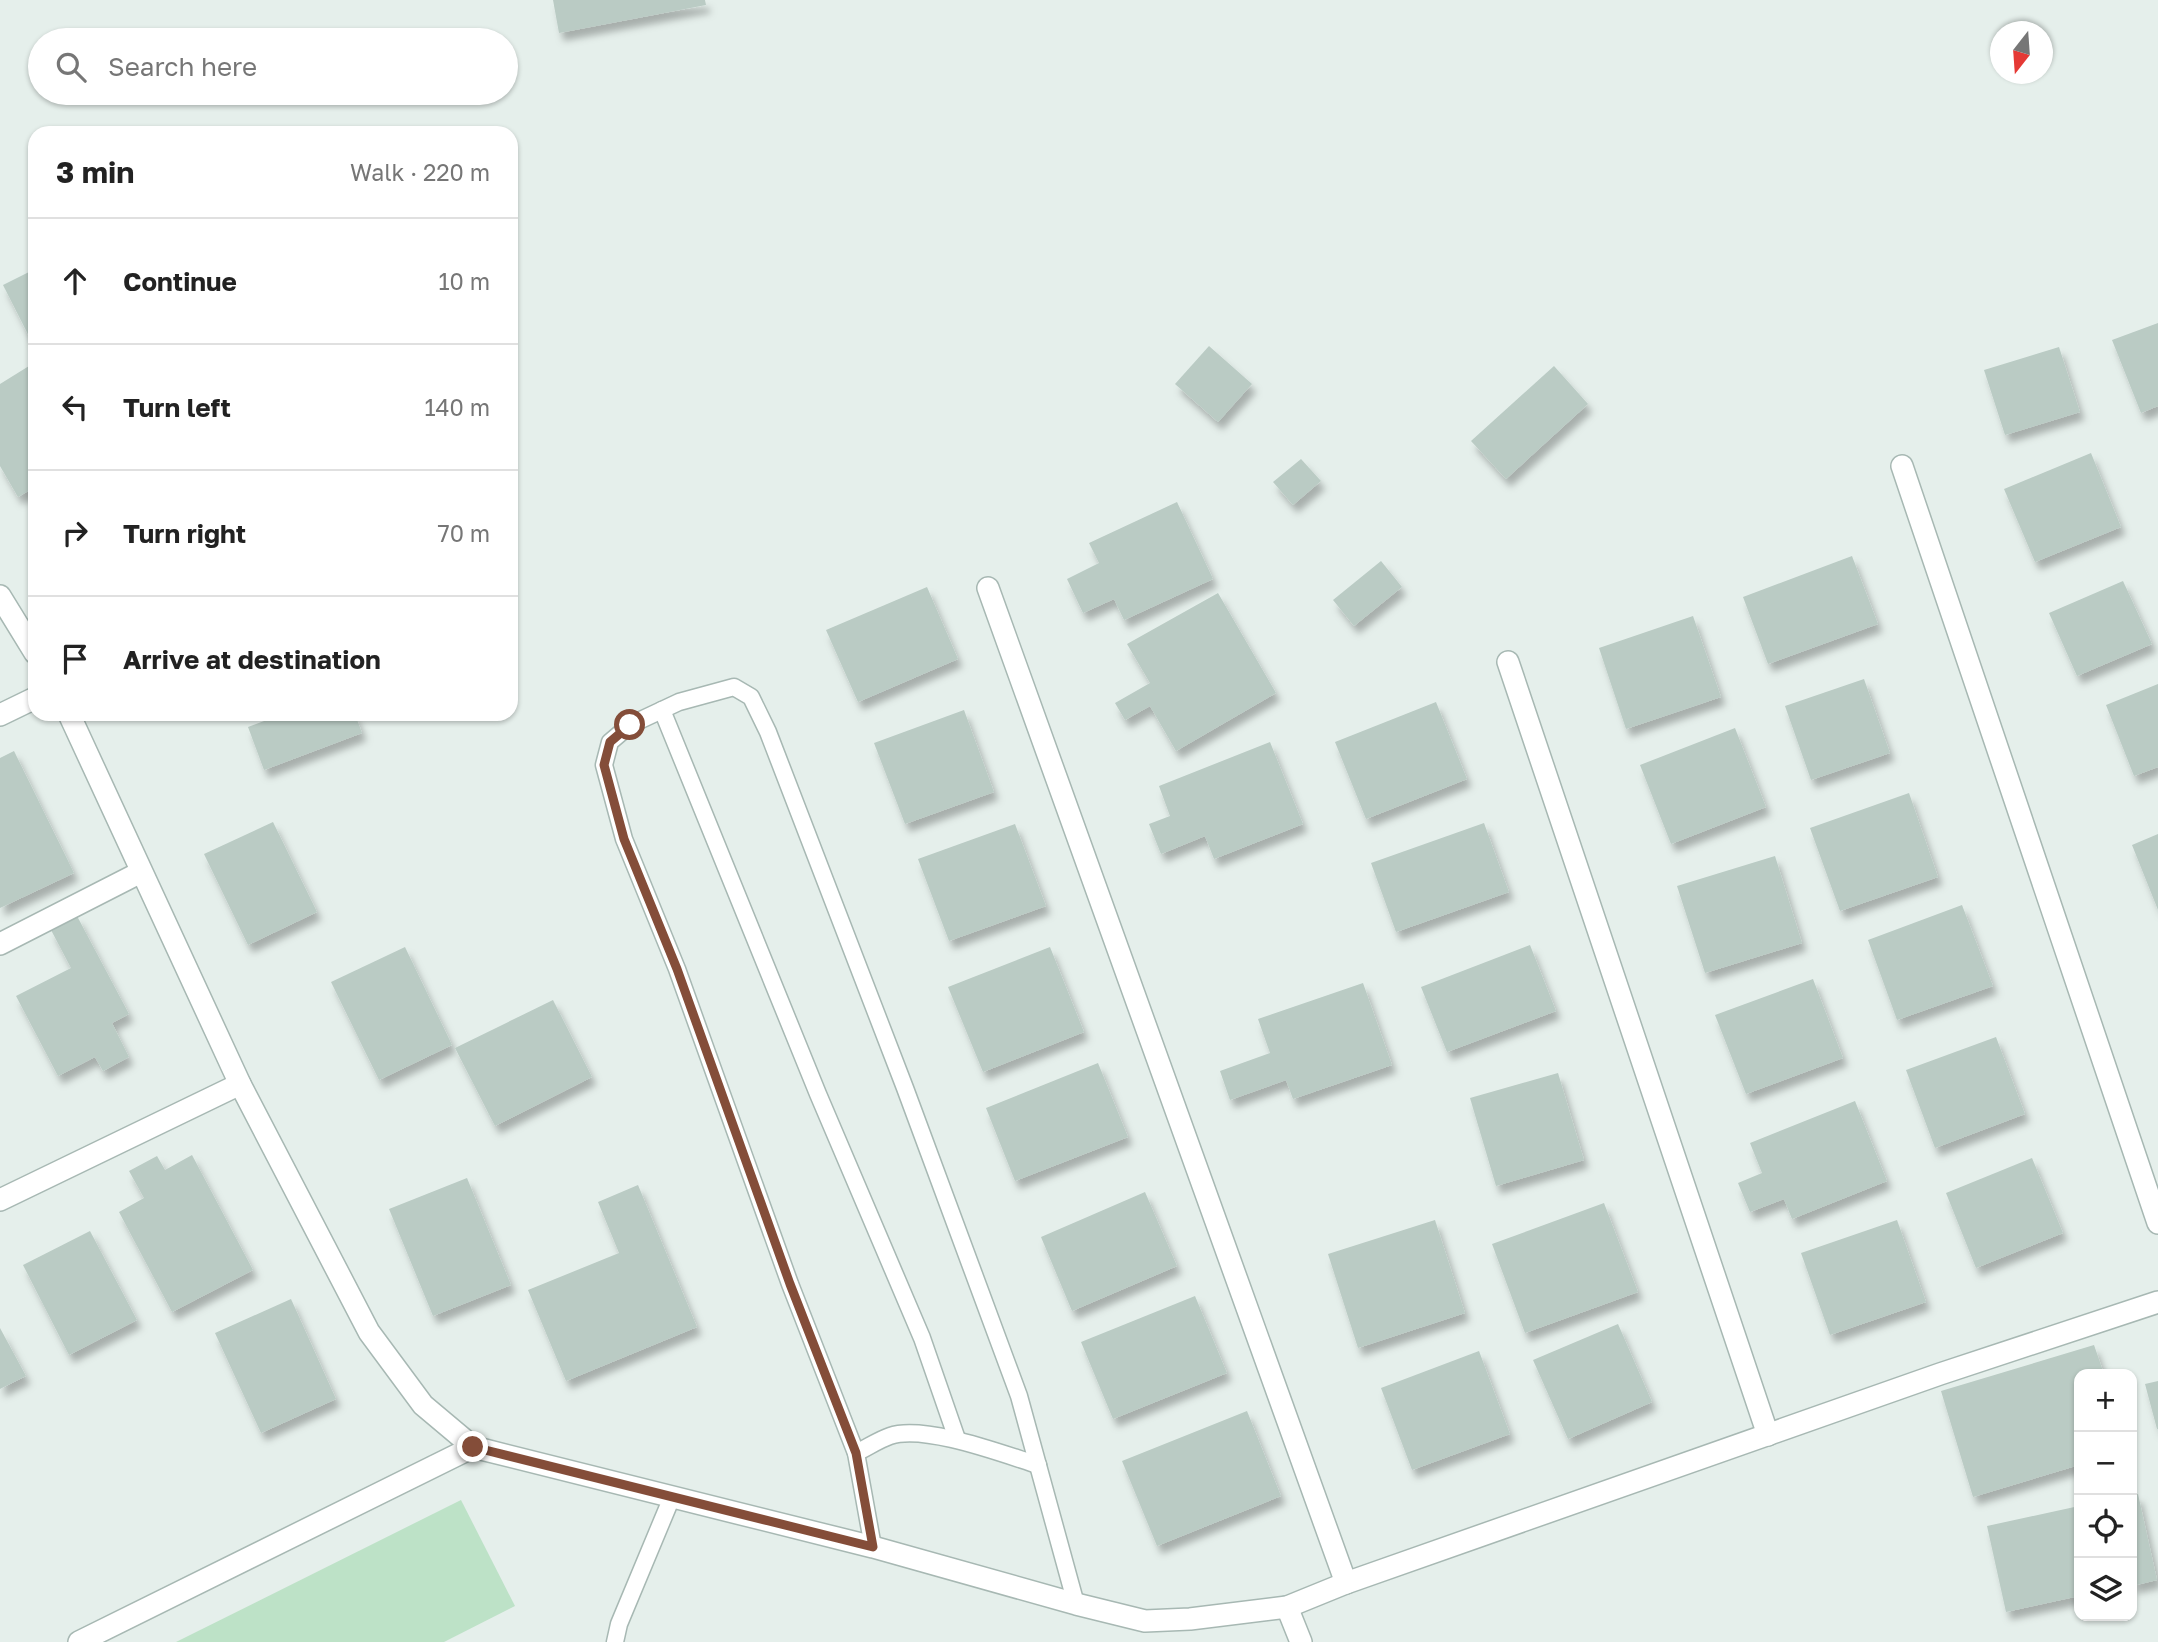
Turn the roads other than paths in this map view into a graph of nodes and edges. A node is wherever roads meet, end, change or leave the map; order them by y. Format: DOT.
graph roads {
  1 [pos="1902,466"];
  2 [pos="988,588"];
  3 [pos="0,596"];
  4 [pos="28,642"];
  5 [pos="1508,662"];
  6 [pos="28,701"];
  7 [pos="662,710"];
  8 [pos="0,715"];
  9 [pos="72,721"];
  10 [pos="141,872"];
  11 [pos="0,944"];
  12 [pos="240,1084"];
  13 [pos="0,1200"];
  14 [pos="2158,1223"];
  15 [pos="2158,1303"];
  16 [pos="1768,1435"];
  17 [pos="957,1439"];
  18 [pos="473,1447"];
  19 [pos="856,1453"];
  20 [pos="1038,1465"];
  21 [pos="672,1497"];
  22 [pos="873,1547"];
  23 [pos="1346,1583"];
  24 [pos="1076,1604"];
  25 [pos="1287,1607"];
  26 [pos="79,1642"];
  27 [pos="615,1642"];
  28 [pos="1301,1642"];
  1 -- 14 [label="street"];
  2 -- 23 [label="street"];
  3 -- 4 [label="street"];
  5 -- 16 [label="street"];
  6 -- 8 [label="street"];
  7 -- 17 [label="lane"];
  7 -- 19 [label="lane"];
  7 -- 20 [label="lane"];
  9 -- 10 [label="street"];
  10 -- 11 [label="street"];
  10 -- 12 [label="street"];
  12 -- 13 [label="street"];
  12 -- 18 [label="street"];
  15 -- 16 [label="street"];
  16 -- 23 [label="street"];
  17 -- 19 [label="lane"];
  17 -- 20 [label="lane"];
  18 -- 21 [label="street"];
  18 -- 26 [label="street"];
  19 -- 22 [label="lane"];
  20 -- 24 [label="lane"];
  21 -- 22 [label="street"];
  21 -- 27 [label="lane"];
  22 -- 24 [label="street"];
  23 -- 25 [label="street"];
  24 -- 25 [label="street"];
  25 -- 28 [label="street"];
}
